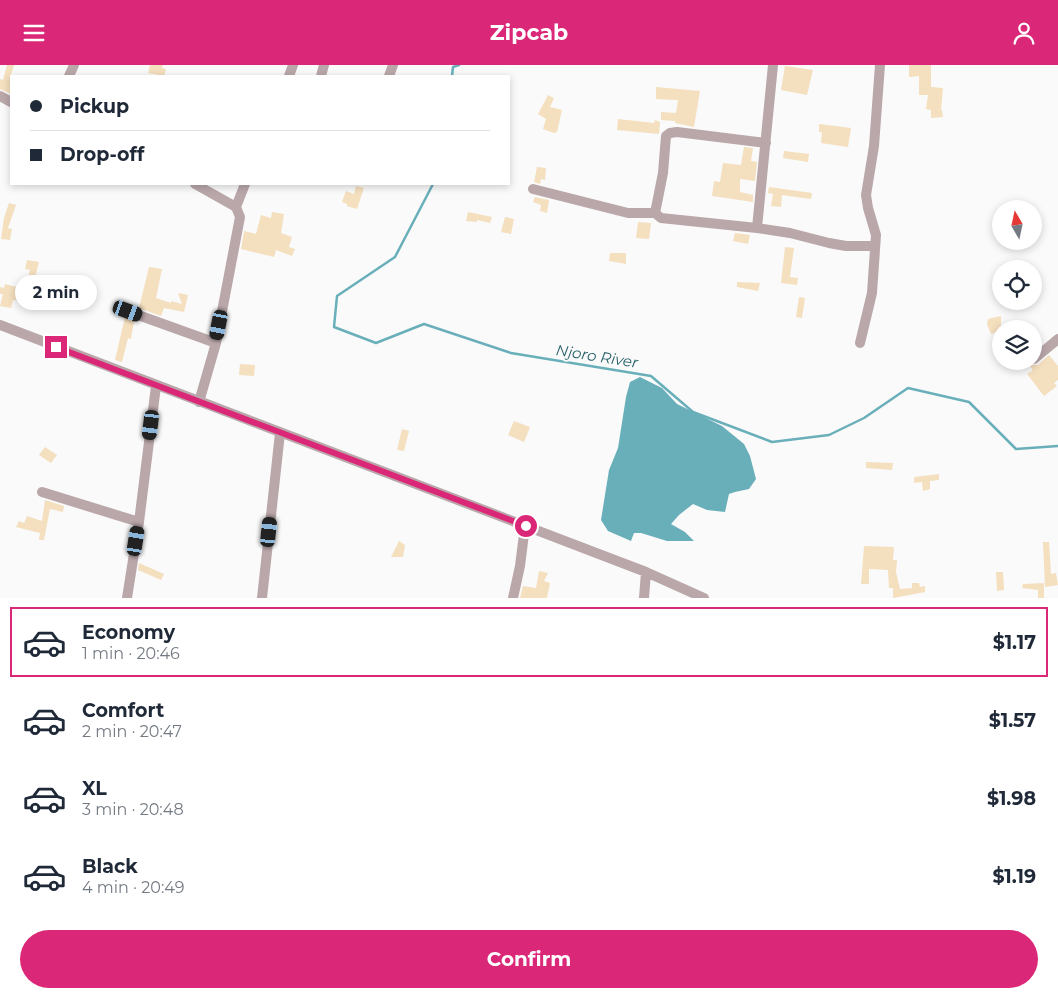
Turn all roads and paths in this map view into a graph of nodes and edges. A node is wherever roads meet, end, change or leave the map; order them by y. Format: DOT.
graph roads {
  1 [pos="773,65"];
  2 [pos="880,65"];
  3 [pos="766,143"];
  4 [pos="197,185"];
  5 [pos="245,185"];
  6 [pos="533,189"];
  7 [pos="236,207"];
  8 [pos="655,213"];
  9 [pos="757,228"];
  10 [pos="874,248"];
  11 [pos="128,311"];
  12 [pos="0,325"];
  13 [pos="1058,339"];
  14 [pos="216,343"];
  15 [pos="860,343"];
  16 [pos="1042,352"];
  17 [pos="156,386"];
  18 [pos="199,403"];
  19 [pos="280,433"];
  20 [pos="42,492"];
  21 [pos="139,522"];
  22 [pos="526,526"];
  23 [pos="646,572"];
  24 [pos="127,598"];
  25 [pos="262,598"];
  26 [pos="513,598"];
  27 [pos="644,598"];
  28 [pos="704,598"];
  1 -- 3 [label="street"];
  2 -- 10 [label="street"];
  3 -- 8 [label="street"];
  3 -- 9 [label="street"];
  4 -- 7 [label="street"];
  5 -- 7 [label="street"];
  6 -- 8 [label="street"];
  7 -- 14 [label="street"];
  8 -- 9 [label="street"];
  9 -- 10 [label="street"];
  10 -- 15 [label="street"];
  11 -- 14 [label="street"];
  12 -- 17 [label="street"];
  13 -- 16 [label="street"];
  14 -- 18 [label="street"];
  17 -- 18 [label="street"];
  17 -- 21 [label="street"];
  18 -- 19 [label="street"];
  19 -- 22 [label="street"];
  19 -- 25 [label="street"];
  20 -- 21 [label="street"];
  21 -- 24 [label="street"];
  22 -- 23 [label="street"];
  22 -- 26 [label="street"];
  23 -- 27 [label="street"];
  23 -- 28 [label="street"];
}
